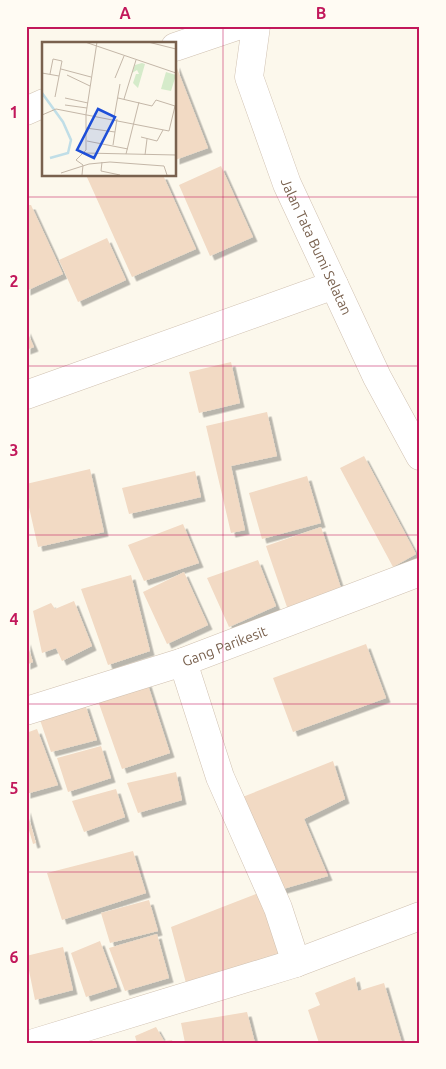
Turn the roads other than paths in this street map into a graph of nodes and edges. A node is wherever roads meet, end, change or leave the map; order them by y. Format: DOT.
graph roads {
  1 [pos="237,26"];
  2 [pos="256,26"];
  3 [pos="176,47"];
  4 [pos="42,104"];
  5 [pos="26,111"];
  6 [pos="334,285"];
  7 [pos="26,395"];
  8 [pos="420,456"];
  9 [pos="420,572"];
  10 [pos="183,662"];
  11 [pos="26,711"];
  12 [pos="420,916"];
  13 [pos="296,963"];
  14 [pos="34,1043"];
  1 -- 3 [label="street"];
  2 -- 6 [label="street, Jalan Tata Bumi Selatan"];
  4 -- 5 [label="street"];
  6 -- 7 [label="street"];
  6 -- 8 [label="street, Jalan Tata Bumi Selatan"];
  9 -- 10 [label="street, Gang Parikesit"];
  10 -- 11 [label="street, Gang Parikesit"];
  10 -- 13 [label="street"];
  12 -- 13 [label="street"];
  13 -- 14 [label="street"];
}
